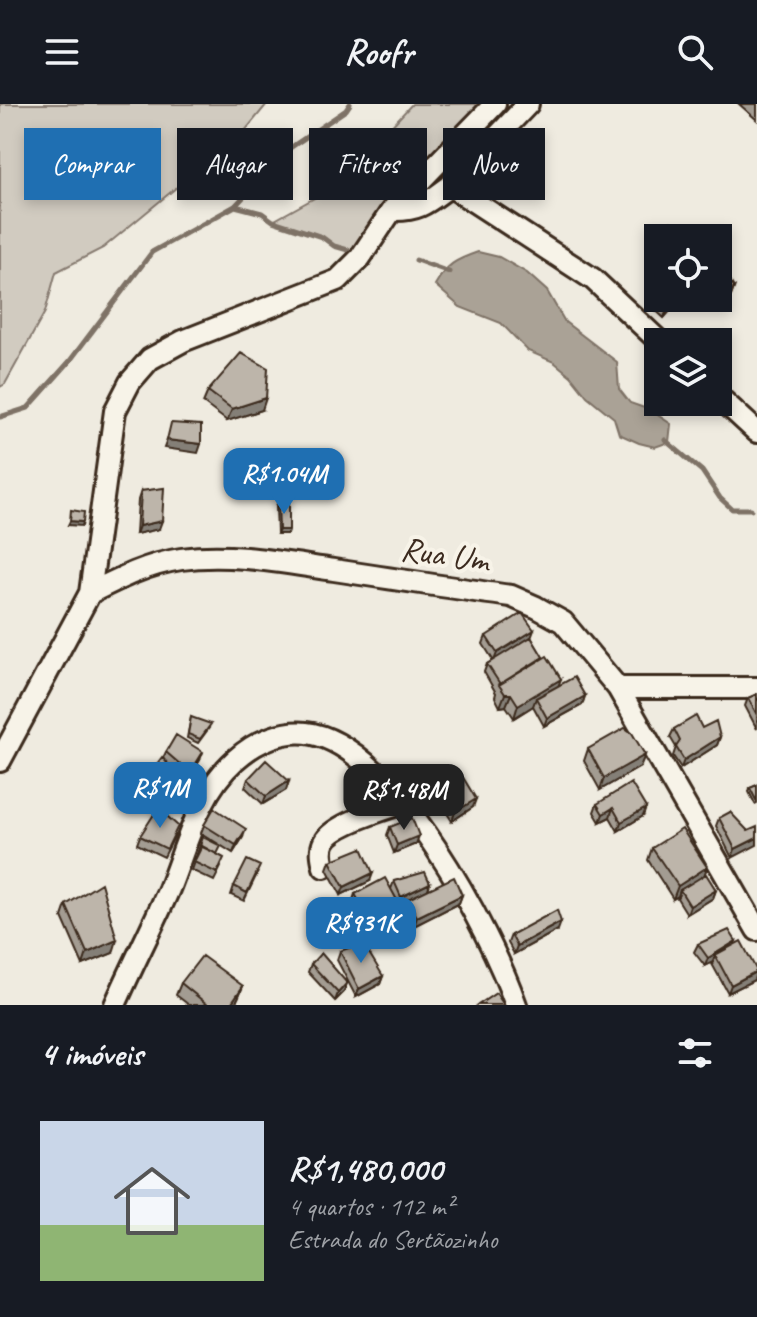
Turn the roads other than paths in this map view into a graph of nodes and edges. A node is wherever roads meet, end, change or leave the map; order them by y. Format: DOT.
graph roads {
  1 [pos="495,104"];
  2 [pos="528,104"];
  3 [pos="505,128"];
  4 [pos="443,191"];
  5 [pos="472,200"];
  6 [pos="392,210"];
  7 [pos="645,328"];
  8 [pos="732,409"];
  9 [pos="757,432"];
  10 [pos="90,593"];
  11 [pos="618,688"];
  12 [pos="757,688"];
  13 [pos="0,761"];
  14 [pos="404,803"];
  15 [pos="324,867"];
  16 [pos="757,930"];
  17 [pos="115,1005"];
  18 [pos="516,1005"];
  1 -- 6 [label="street"];
  2 -- 3 [label="street"];
  4 -- 6 [label="street"];
  5 -- 7 [label="street"];
  6 -- 10 [label="street"];
  8 -- 9 [label="street"];
  10 -- 11 [label="street, Rua Um"];
  10 -- 13 [label="street"];
  11 -- 12 [label="street"];
  11 -- 16 [label="street, Rua Um"];
  14 -- 15 [label="street"];
  14 -- 17 [label="street"];
  14 -- 18 [label="street"];
}
